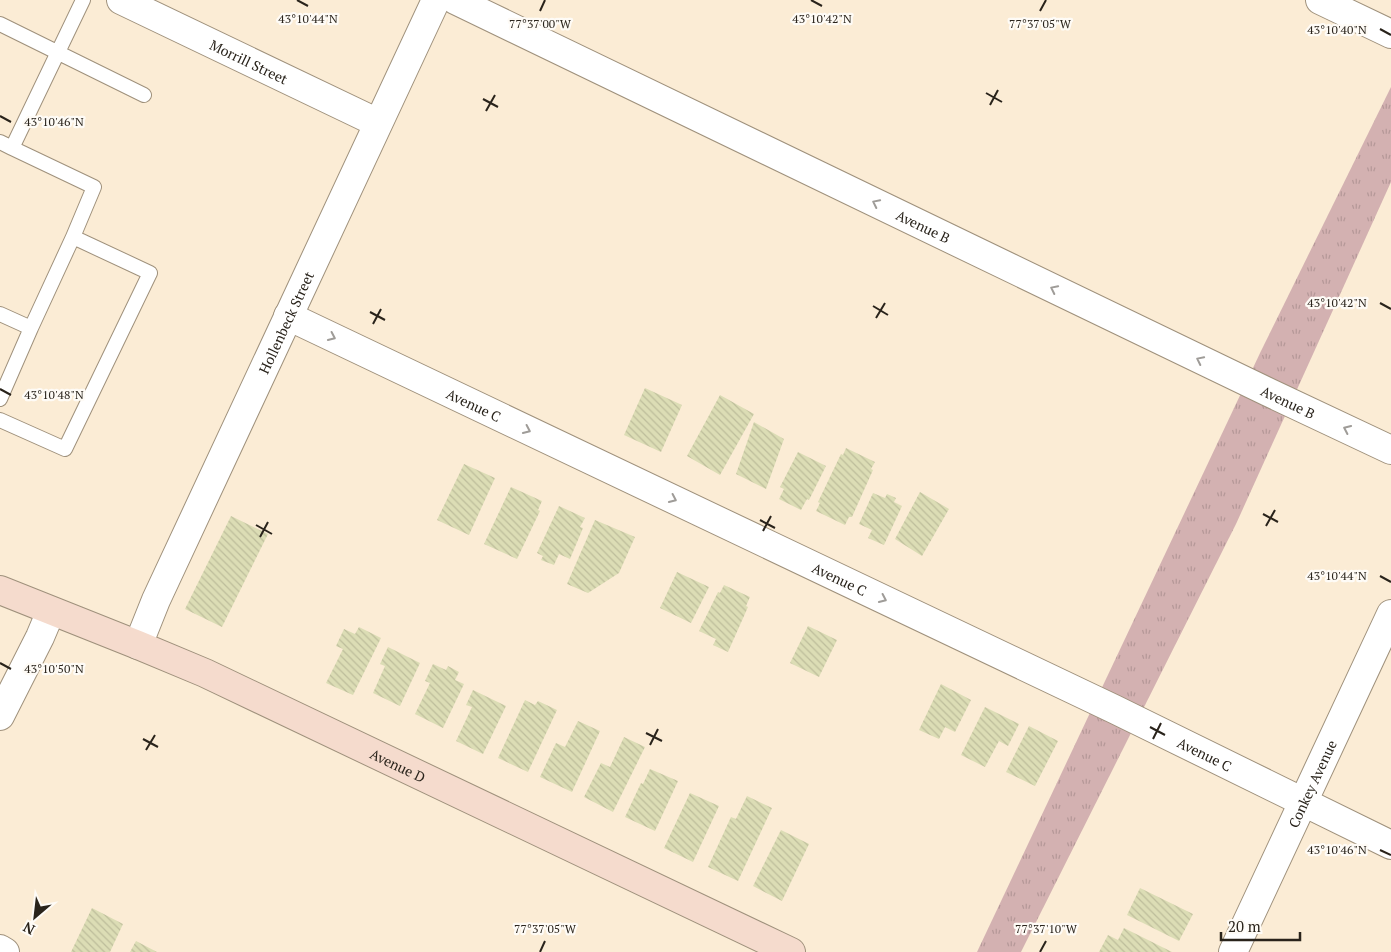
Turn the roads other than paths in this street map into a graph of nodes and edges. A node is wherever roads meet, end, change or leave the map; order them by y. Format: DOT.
graph roads {
  1 [pos="83,0"];
  2 [pos="121,0"];
  3 [pos="436,0"];
  4 [pos="455,0"];
  5 [pos="1320,0"];
  6 [pos="0,24"];
  7 [pos="1391,34"];
  8 [pos="58,52"];
  9 [pos="144,95"];
  10 [pos="378,123"];
  11 [pos="6,145"];
  12 [pos="73,237"];
  13 [pos="0,314"];
  14 [pos="288,316"];
  15 [pos="31,328"];
  16 [pos="0,399"];
  17 [pos="0,420"];
  18 [pos="1391,450"];
  19 [pos="0,590"];
  20 [pos="51,611"];
  21 [pos="1391,614"];
  22 [pos="138,645"];
  23 [pos="0,716"];
  24 [pos="1303,802"];
  25 [pos="1391,844"];
  26 [pos="759,945"];
  27 [pos="0,949"];
  28 [pos="5,952"];
  29 [pos="791,952"];
  30 [pos="1233,952"];
  1 -- 8 [label="lane"];
  2 -- 10 [label="street, Morrill Street"];
  3 -- 10 [label="street, Hollenbeck Street"];
  18 -- 4 [label="street, Avenue B, one-way"];
  5 -- 7 [label="street"];
  6 -- 8 [label="lane"];
  8 -- 9 [label="lane"];
  8 -- 11 [label="lane"];
  10 -- 14 [label="street, Hollenbeck Street"];
  11 -- 12 [label="lane"];
  12 -- 15 [label="lane"];
  12 -- 17 [label="lane"];
  13 -- 15 [label="lane"];
  14 -- 22 [label="street, Hollenbeck Street"];
  14 -- 24 [label="street, Avenue C, one-way"];
  15 -- 16 [label="lane"];
  19 -- 20 [label="street, Avenue D"];
  20 -- 22 [label="street, Avenue D"];
  20 -- 23 [label="street"];
  21 -- 24 [label="street, Conkey Avenue"];
  22 -- 26 [label="street, Avenue D"];
  24 -- 25 [label="street, Avenue C"];
  24 -- 30 [label="street, Conkey Avenue"];
  26 -- 29 [label="street, Avenue D"];
  27 -- 28 [label="street"];
}
